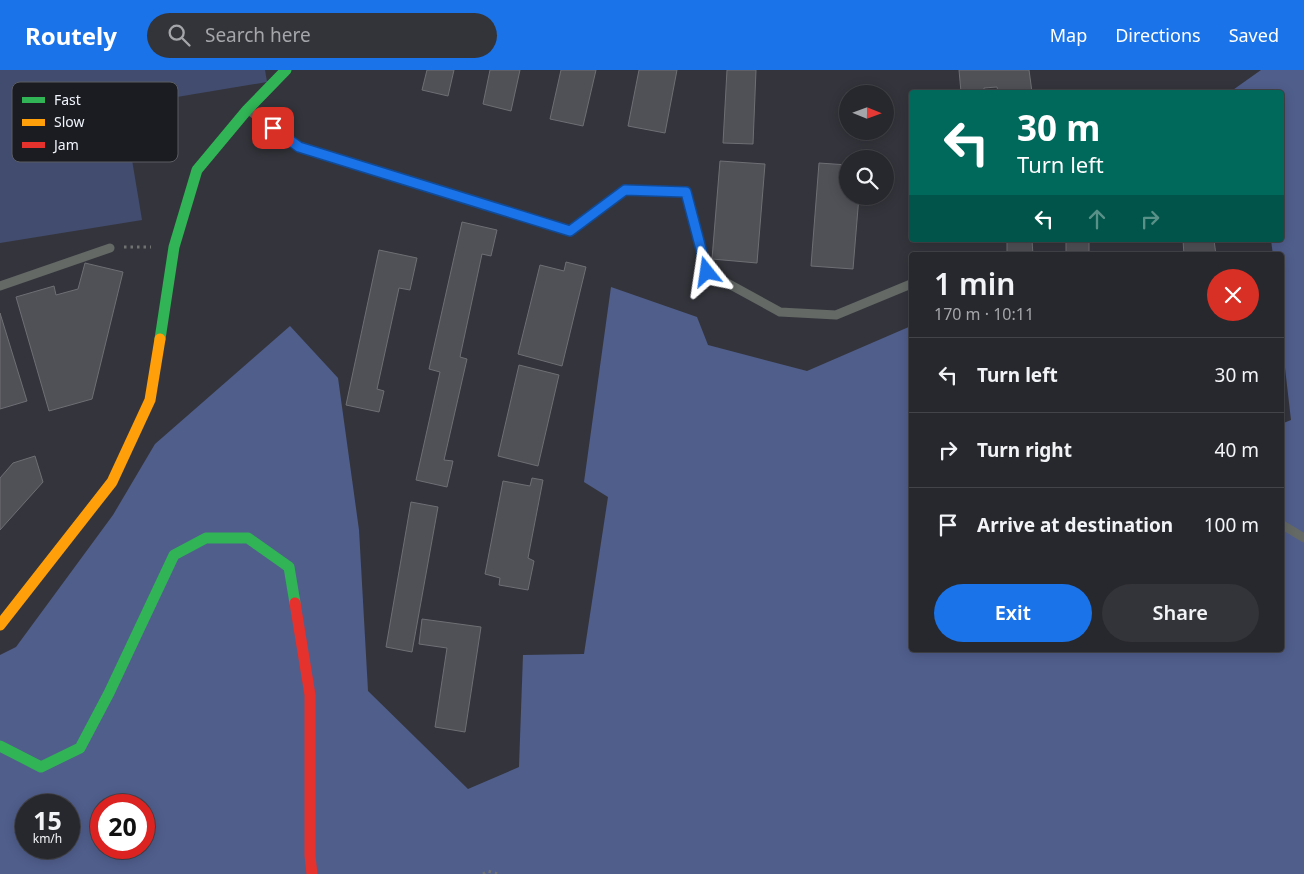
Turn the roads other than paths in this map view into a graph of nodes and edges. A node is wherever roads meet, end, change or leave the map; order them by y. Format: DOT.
graph roads {
  1 [pos="286,70"];
  2 [pos="247,110"];
  3 [pos="110,248"];
  4 [pos="909,285"];
  5 [pos="0,286"];
  6 [pos="1284,526"];
  7 [pos="1304,538"];
  8 [pos="0,625"];
  9 [pos="0,746"];
  10 [pos="312,874"];
  1 -- 2 [label="street"];
  2 -- 4 [label="lane"];
  2 -- 8 [label="street"];
  3 -- 5 [label="lane"];
  6 -- 7 [label="lane"];
  9 -- 10 [label="street"];
}
